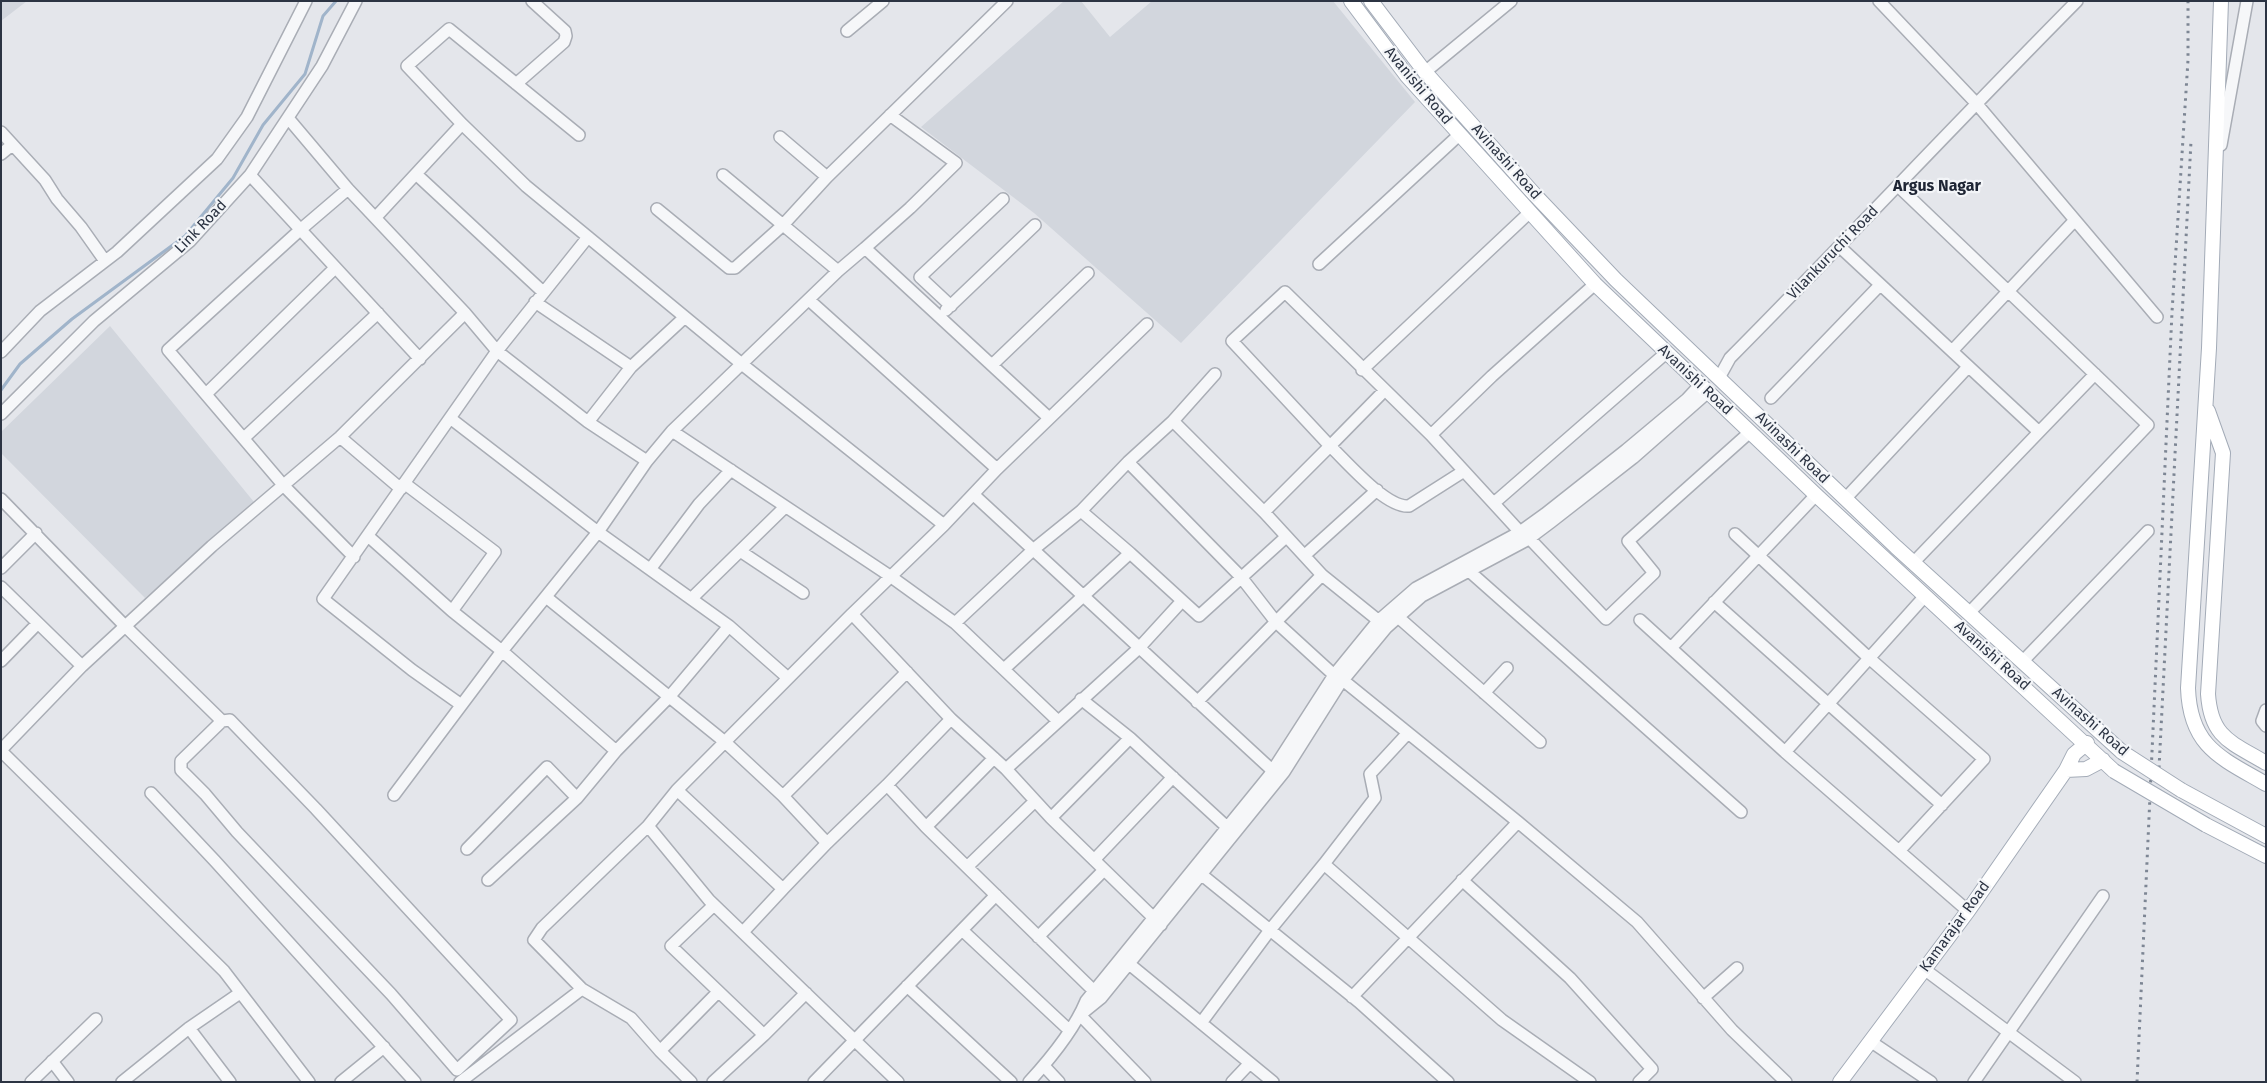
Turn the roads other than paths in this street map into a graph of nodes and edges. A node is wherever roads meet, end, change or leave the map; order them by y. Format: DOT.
graph roads {
  1 [pos="306,1"];
  2 [pos="356,1"];
  3 [pos="532,1"];
  4 [pos="883,1"];
  5 [pos="1007,1"];
  6 [pos="1351,1"];
  7 [pos="1371,1"];
  8 [pos="1510,1"];
  9 [pos="1880,1"];
  10 [pos="2247,1"];
  11 [pos="2075,2"];
  12 [pos="2221,3"];
  13 [pos="847,31"];
  14 [pos="1424,72"];
  15 [pos="516,84"];
  16 [pos="1976,103"];
  17 [pos="890,115"];
  18 [pos="288,118"];
  19 [pos="462,124"];
  20 [pos="1,132"];
  21 [pos="579,135"];
  22 [pos="1459,135"];
  23 [pos="780,137"];
  24 [pos="12,146"];
  25 [pos="1,154"];
  26 [pos="416,174"];
  27 [pos="250,175"];
  28 [pos="724,175"];
  29 [pos="827,177"];
  30 [pos="2215,177"];
  31 [pos="1898,186"];
  32 [pos="348,189"];
  33 [pos="1002,199"];
  34 [pos="657,209"];
  35 [pos="1530,213"];
  36 [pos="376,217"];
  37 [pos="2075,220"];
  38 [pos="1562,222"];
  39 [pos="783,225"];
  40 [pos="1036,226"];
  41 [pos="300,230"];
  42 [pos="1549,234"];
  43 [pos="588,237"];
  44 [pos="865,248"];
  45 [pos="1840,248"];
  46 [pos="105,261"];
  47 [pos="1319,264"];
  48 [pos="335,268"];
  49 [pos="838,271"];
  50 [pos="1088,273"];
  51 [pos="1595,284"];
  52 [pos="1880,285"];
  53 [pos="2007,291"];
  54 [pos="543,292"];
  55 [pos="809,300"];
  56 [pos="535,302"];
  57 [pos="951,306"];
  58 [pos="378,313"];
  59 [pos="464,313"];
  60 [pos="685,317"];
  61 [pos="940,317"];
  62 [pos="2157,317"];
  63 [pos="1146,324"];
  64 [pos="497,351"];
  65 [pos="1952,351"];
  66 [pos="1,352"];
  67 [pos="1666,353"];
  68 [pos="420,358"];
  69 [pos="743,364"];
  70 [pos="992,365"];
  71 [pos="1968,366"];
  72 [pos="631,367"];
  73 [pos="1362,370"];
  74 [pos="1215,374"];
  75 [pos="1716,374"];
  76 [pos="2095,374"];
  77 [pos="1704,388"];
  78 [pos="1384,391"];
  79 [pos="206,394"];
  80 [pos="1771,398"];
  81 [pos="2206,406"];
  82 [pos="1,414"];
  83 [pos="450,418"];
  84 [pos="1050,418"];
  85 [pos="1173,421"];
  86 [pos="588,422"];
  87 [pos="672,431"];
  88 [pos="1750,432"];
  89 [pos="2039,432"];
  90 [pos="1431,435"];
  91 [pos="340,437"];
  92 [pos="244,438"];
  93 [pos="1330,446"];
  94 [pos="647,461"];
  95 [pos="1128,462"];
  96 [pos="997,469"];
  97 [pos="731,470"];
  98 [pos="1464,471"];
  99 [pos="284,486"];
  100 [pos="402,486"];
  101 [pos="1377,490"];
  102 [pos="974,495"];
  103 [pos="1816,495"];
  104 [pos="1,499"];
  105 [pos="1845,500"];
  106 [pos="1494,504"];
  107 [pos="785,507"];
  108 [pos="1081,511"];
  109 [pos="1264,512"];
  110 [pos="944,525"];
  111 [pos="2148,531"];
  112 [pos="598,532"];
  113 [pos="36,533"];
  114 [pos="1735,534"];
  115 [pos="1525,535"];
  116 [pos="368,536"];
  117 [pos="1286,537"];
  118 [pos="1896,547"];
  119 [pos="1034,549"];
  120 [pos="740,550"];
  121 [pos="1130,553"];
  122 [pos="1305,555"];
  123 [pos="1758,556"];
  124 [pos="354,557"];
  125 [pos="1884,558"];
  126 [pos="1913,563"];
  127 [pos="1,568"];
  128 [pos="651,568"];
  129 [pos="1469,571"];
  130 [pos="1322,575"];
  131 [pos="890,576"];
  132 [pos="1241,577"];
  133 [pos="1,587"];
  134 [pos="802,593"];
  135 [pos="546,596"];
  136 [pos="1084,596"];
  137 [pos="1925,596"];
  138 [pos="692,598"];
  139 [pos="1182,601"];
  140 [pos="1714,602"];
  141 [pos="1964,609"];
  142 [pos="452,611"];
  143 [pos="852,614"];
  144 [pos="1948,616"];
  145 [pos="1398,617"];
  146 [pos="1640,620"];
  147 [pos="1379,621"];
  148 [pos="38,622"];
  149 [pos="1276,622"];
  150 [pos="955,623"];
  151 [pos="124,626"];
  152 [pos="729,626"];
  153 [pos="1140,648"];
  154 [pos="1671,648"];
  155 [pos="502,651"];
  156 [pos="1869,658"];
  157 [pos="1,661"];
  158 [pos="2022,662"];
  159 [pos="82,666"];
  160 [pos="1507,668"];
  161 [pos="1004,670"];
  162 [pos="907,672"];
  163 [pos="1334,675"];
  164 [pos="788,678"];
  165 [pos="1344,681"];
  166 [pos="1484,693"];
  167 [pos="670,696"];
  168 [pos="1081,699"];
  169 [pos="1197,702"];
  170 [pos="1829,703"];
  171 [pos="460,704"];
  172 [pos="2266,710"];
  173 [pos="951,719"];
  174 [pos="222,720"];
  175 [pos="1058,721"];
  176 [pos="2266,726"];
  177 [pos="1407,734"];
  178 [pos="1130,738"];
  179 [pos="725,742"];
  180 [pos="1540,742"];
  181 [pos="2087,743"];
  182 [pos="1,750"];
  183 [pos="616,751"];
  184 [pos="1785,752"];
  185 [pos="994,758"];
  186 [pos="2103,760"];
  187 [pos="2266,763"];
  188 [pos="1006,769"];
  189 [pos="2066,770"];
  190 [pos="1273,771"];
  191 [pos="2114,771"];
  192 [pos="1173,778"];
  193 [pos="2266,784"];
  194 [pos="887,785"];
  195 [pos="677,790"];
  196 [pos="150,793"];
  197 [pos="394,795"];
  198 [pos="783,796"];
  199 [pos="577,798"];
  200 [pos="1035,800"];
  201 [pos="1942,805"];
  202 [pos="1741,812"];
  203 [pos="1052,818"];
  204 [pos="1518,822"];
  205 [pos="648,826"];
  206 [pos="926,827"];
  207 [pos="1228,828"];
  208 [pos="2266,836"];
  209 [pos="827,843"];
  210 [pos="467,849"];
  211 [pos="1899,851"];
  212 [pos="2266,856"];
  213 [pos="1094,860"];
  214 [pos="1324,864"];
  215 [pos="967,866"];
  216 [pos="1104,870"];
  217 [pos="1202,876"];
  218 [pos="488,880"];
  219 [pos="1462,880"];
  220 [pos="783,889"];
  221 [pos="996,895"];
  222 [pos="2103,896"];
  223 [pos="714,905"];
  224 [pos="1968,911"];
  225 [pos="1153,917"];
  226 [pos="1161,926"];
  227 [pos="962,930"];
  228 [pos="1270,930"];
  229 [pos="742,932"];
  230 [pos="1038,937"];
  231 [pos="1408,938"];
  232 [pos="1128,963"];
  233 [pos="1737,968"];
  234 [pos="1924,969"];
  235 [pos="907,986"];
  236 [pos="582,989"];
  237 [pos="1094,991"];
  238 [pos="718,992"];
  239 [pos="240,993"];
  240 [pos="806,993"];
  241 [pos="1352,997"];
  242 [pos="1703,998"];
  243 [pos="1080,1015"];
  244 [pos="96,1019"];
  245 [pos="1201,1023"];
  246 [pos="189,1028"];
  247 [pos="1069,1030"];
  248 [pos="2010,1033"];
  249 [pos="764,1036"];
  250 [pos="854,1040"];
  251 [pos="1870,1041"];
  252 [pos="384,1047"];
  253 [pos="660,1051"];
  254 [pos="52,1062"];
  255 [pos="1250,1063"];
  256 [pos="1044,1066"];
  257 [pos="31,1082"];
  258 [pos="68,1082"];
  259 [pos="122,1082"];
  260 [pos="230,1082"];
  261 [pos="309,1082"];
  262 [pos="342,1082"];
  263 [pos="415,1082"];
  264 [pos="460,1082"];
  265 [pos="691,1082"];
  266 [pos="713,1082"];
  267 [pos="814,1082"];
  268 [pos="898,1082"];
  269 [pos="1011,1082"];
  270 [pos="1029,1082"];
  271 [pos="1059,1082"];
  272 [pos="1145,1082"];
  273 [pos="1232,1082"];
  274 [pos="1273,1082"];
  275 [pos="1448,1082"];
  276 [pos="1590,1082"];
  277 [pos="1639,1082"];
  278 [pos="1786,1082"];
  279 [pos="1840,1082"];
  280 [pos="1931,1082"];
  281 [pos="1974,1082"];
  282 [pos="2075,1082"];
  1 -- 46 [label="street"];
  2 -- 18 [label="street, Link Road"];
  3 -- 15 [label="street"];
  4 -- 13 [label="street"];
  5 -- 17 [label="street"];
  6 -- 22 [label="main road, Avanishi Road"];
  7 -- 14 [label="main road, Avinashi Road"];
  8 -- 14 [label="street"];
  9 -- 16 [label="street"];
  10 -- 30 [label="street"];
  11 -- 16 [label="street, Vilankuruchi Road"];
  12 -- 30 [label="main road"];
  14 -- 38 [label="main road, Avinashi Road"];
  15 -- 19 [label="street"];
  15 -- 21 [label="street"];
  16 -- 31 [label="street, Vilankuruchi Road"];
  16 -- 37 [label="street"];
  17 -- 29 [label="street"];
  17 -- 44 [label="street"];
  18 -- 27 [label="street, Link Road"];
  18 -- 32 [label="street"];
  19 -- 26 [label="street"];
  19 -- 43 [label="street"];
  20 -- 24 [label="street"];
  22 -- 35 [label="main road, Avanishi Road"];
  22 -- 47 [label="street"];
  23 -- 29 [label="street"];
  24 -- 25 [label="street"];
  24 -- 46 [label="street"];
  26 -- 36 [label="street"];
  26 -- 54 [label="street"];
  27 -- 41 [label="street"];
  27 -- 82 [label="street, Link Road"];
  28 -- 39 [label="street"];
  29 -- 39 [label="street"];
  30 -- 81 [label="main road"];
  31 -- 45 [label="street, Vilankuruchi Road"];
  31 -- 53 [label="street"];
  32 -- 36 [label="street"];
  32 -- 41 [label="street"];
  33 -- 57 [label="street"];
  34 -- 39 [label="street"];
  35 -- 42 [label="main road, Avanishi Road"];
  35 -- 73 [label="street"];
  36 -- 59 [label="street"];
  37 -- 53 [label="street"];
  37 -- 62 [label="street"];
  38 -- 42 [label="main road"];
  38 -- 75 [label="main road, Avinashi Road"];
  39 -- 49 [label="street"];
  40 -- 57 [label="street"];
  41 -- 48 [label="street"];
  41 -- 79 [label="street"];
  42 -- 51 [label="main road, Avanishi Road"];
  43 -- 54 [label="street"];
  43 -- 60 [label="street"];
  44 -- 49 [label="street"];
  44 -- 61 [label="street"];
  45 -- 52 [label="street"];
  45 -- 75 [label="street, Vilankuruchi Road"];
  46 -- 66 [label="street"];
  48 -- 58 [label="street"];
  48 -- 79 [label="street"];
  49 -- 55 [label="street"];
  50 -- 70 [label="street"];
  51 -- 67 [label="main road, Avanishi Road"];
  51 -- 90 [label="street"];
  52 -- 65 [label="street"];
  52 -- 80 [label="street"];
  53 -- 65 [label="street"];
  53 -- 76 [label="street"];
  54 -- 56 [label="street"];
  55 -- 69 [label="street"];
  55 -- 96 [label="street"];
  56 -- 64 [label="street"];
  56 -- 72 [label="street"];
  57 -- 61 [label="street"];
  58 -- 68 [label="street"];
  58 -- 92 [label="street"];
  59 -- 64 [label="street"];
  59 -- 68 [label="street"];
  60 -- 69 [label="street"];
  60 -- 72 [label="street"];
  61 -- 70 [label="street"];
  63 -- 84 [label="street"];
  64 -- 83 [label="street"];
  64 -- 86 [label="street"];
  65 -- 71 [label="street"];
  67 -- 77 [label="main road, Avanishi Road"];
  67 -- 106 [label="street"];
  68 -- 91 [label="street"];
  69 -- 87 [label="street"];
  69 -- 110 [label="street"];
  70 -- 84 [label="street"];
  71 -- 89 [label="street"];
  71 -- 105 [label="street"];
  72 -- 86 [label="street"];
  73 -- 78 [label="street"];
  73 -- 93 [label="street"];
  74 -- 85 [label="street"];
  75 -- 105 [label="main road, Avinashi Road"];
  76 -- 89 [label="street"];
  76 -- 141 [label="street"];
  77 -- 88 [label="main road, Avanishi Road"];
  77 -- 115 [label="street"];
  78 -- 90 [label="street"];
  78 -- 93 [label="street"];
  79 -- 92 [label="street"];
  81 -- 187 [label="main road"];
  81 -- 193 [label="main road"];
  83 -- 100 [label="street"];
  83 -- 112 [label="street"];
  84 -- 96 [label="street"];
  85 -- 95 [label="street"];
  85 -- 109 [label="street"];
  86 -- 94 [label="street"];
  87 -- 94 [label="street"];
  87 -- 97 [label="street"];
  88 -- 103 [label="main road, Avanishi Road"];
  88 -- 115 [label="street"];
  89 -- 126 [label="street"];
  90 -- 98 [label="street"];
  91 -- 99 [label="street"];
  91 -- 100 [label="street"];
  92 -- 99 [label="street"];
  93 -- 101 [label="street"];
  93 -- 109 [label="street"];
  94 -- 112 [label="street"];
  95 -- 108 [label="street"];
  95 -- 132 [label="street"];
  96 -- 102 [label="street"];
  97 -- 107 [label="street"];
  97 -- 128 [label="street"];
  98 -- 101 [label="street"];
  98 -- 106 [label="street"];
  99 -- 124 [label="street"];
  99 -- 151 [label="street"];
  100 -- 116 [label="street"];
  100 -- 142 [label="street"];
  101 -- 122 [label="street"];
  102 -- 110 [label="street"];
  102 -- 119 [label="street"];
  103 -- 123 [label="street"];
  103 -- 125 [label="main road, Avanishi Road"];
  104 -- 113 [label="street"];
  105 -- 118 [label="main road, Avinashi Road"];
  106 -- 115 [label="street"];
  107 -- 120 [label="street"];
  107 -- 131 [label="street"];
  108 -- 119 [label="street"];
  108 -- 121 [label="street"];
  109 -- 117 [label="street"];
  110 -- 131 [label="street"];
  111 -- 158 [label="street"];
  112 -- 128 [label="street"];
  112 -- 135 [label="street"];
  113 -- 127 [label="street"];
  113 -- 151 [label="street"];
  114 -- 123 [label="street"];
  115 -- 129 [label="street"];
  115 -- 147 [label="street"];
  116 -- 124 [label="street"];
  116 -- 142 [label="street"];
  117 -- 122 [label="street"];
  117 -- 132 [label="street"];
  118 -- 125 [label="main road"];
  118 -- 126 [label="main road, Avinashi Road"];
  119 -- 136 [label="street"];
  119 -- 150 [label="street"];
  120 -- 134 [label="street"];
  120 -- 138 [label="street"];
  121 -- 136 [label="street"];
  121 -- 139 [label="street"];
  122 -- 130 [label="street"];
  123 -- 140 [label="street"];
  123 -- 156 [label="street"];
  124 -- 171 [label="street"];
  125 -- 137 [label="main road, Avanishi Road"];
  126 -- 141 [label="main road, Avinashi Road"];
  128 -- 138 [label="street"];
  129 -- 145 [label="street"];
  129 -- 202 [label="street"];
  130 -- 147 [label="street"];
  130 -- 149 [label="street"];
  131 -- 143 [label="street"];
  131 -- 150 [label="street"];
  132 -- 139 [label="street"];
  132 -- 149 [label="street"];
  133 -- 148 [label="street"];
  135 -- 155 [label="street"];
  135 -- 167 [label="street"];
  136 -- 153 [label="street"];
  136 -- 161 [label="street"];
  137 -- 144 [label="main road, Avanishi Road"];
  137 -- 156 [label="street"];
  138 -- 152 [label="street"];
  139 -- 153 [label="street"];
  140 -- 154 [label="street"];
  140 -- 170 [label="street"];
  141 -- 144 [label="main road"];
  141 -- 158 [label="main road, Avinashi Road"];
  142 -- 155 [label="street"];
  143 -- 162 [label="street"];
  143 -- 164 [label="street"];
  144 -- 181 [label="main road, Avanishi Road"];
  145 -- 165 [label="street"];
  145 -- 166 [label="street"];
  146 -- 154 [label="street"];
  147 -- 163 [label="street"];
  148 -- 157 [label="street"];
  148 -- 159 [label="street"];
  149 -- 163 [label="street"];
  149 -- 169 [label="street"];
  150 -- 161 [label="street"];
  151 -- 159 [label="street"];
  151 -- 174 [label="street"];
  152 -- 164 [label="street"];
  152 -- 167 [label="street"];
  153 -- 168 [label="street"];
  153 -- 169 [label="street"];
  154 -- 184 [label="street"];
  155 -- 171 [label="street"];
  155 -- 183 [label="street"];
  156 -- 170 [label="street"];
  156 -- 201 [label="street"];
  158 -- 208 [label="main road, Avinashi Road, bridge"];
  159 -- 182 [label="street"];
  160 -- 166 [label="street"];
  161 -- 175 [label="street"];
  162 -- 173 [label="street"];
  162 -- 198 [label="street"];
  163 -- 165 [label="street"];
  163 -- 190 [label="street"];
  164 -- 179 [label="street"];
  165 -- 177 [label="street"];
  165 -- 217 [label="street"];
  166 -- 180 [label="street"];
  167 -- 179 [label="street"];
  167 -- 183 [label="street"];
  168 -- 175 [label="street"];
  168 -- 178 [label="street"];
  169 -- 190 [label="street"];
  170 -- 184 [label="street"];
  170 -- 201 [label="street"];
  171 -- 197 [label="street"];
  172 -- 176 [label="street"];
  173 -- 185 [label="street"];
  173 -- 194 [label="street"];
  174 -- 174 [label="street"];
  175 -- 188 [label="street"];
  177 -- 204 [label="street"];
  177 -- 214 [label="street"];
  178 -- 192 [label="street"];
  178 -- 203 [label="street"];
  179 -- 195 [label="street"];
  179 -- 198 [label="street"];
  181 -- 186 [label="main road, Avanishi Road"];
  181 -- 189 [label="main road, Kamarajar Road"];
  182 -- 239 [label="street"];
  183 -- 199 [label="street"];
  184 -- 211 [label="street"];
  185 -- 188 [label="street"];
  185 -- 206 [label="street"];
  186 -- 189 [label="main road"];
  186 -- 191 [label="main road, Avanishi Road"];
  188 -- 200 [label="street"];
  189 -- 224 [label="main road, Kamarajar Road"];
  190 -- 207 [label="street"];
  191 -- 212 [label="main road, Avinashi Road, bridge"];
  192 -- 207 [label="street"];
  192 -- 213 [label="street"];
  194 -- 206 [label="street"];
  194 -- 209 [label="street"];
  195 -- 205 [label="street"];
  195 -- 220 [label="street"];
  196 -- 252 [label="street"];
  198 -- 209 [label="street"];
  199 -- 210 [label="street"];
  199 -- 218 [label="street"];
  200 -- 203 [label="street"];
  200 -- 215 [label="street"];
  201 -- 211 [label="street"];
  203 -- 213 [label="street"];
  204 -- 219 [label="street"];
  204 -- 242 [label="street"];
  205 -- 223 [label="street"];
  205 -- 236 [label="street"];
  206 -- 215 [label="street"];
  207 -- 225 [label="street"];
  209 -- 220 [label="street"];
  211 -- 224 [label="street"];
  213 -- 216 [label="street"];
  214 -- 228 [label="street"];
  214 -- 231 [label="street"];
  215 -- 221 [label="street"];
  216 -- 225 [label="street"];
  216 -- 230 [label="street"];
  217 -- 226 [label="street"];
  217 -- 228 [label="street"];
  219 -- 231 [label="street"];
  219 -- 277 [label="street"];
  220 -- 229 [label="street"];
  221 -- 227 [label="street"];
  221 -- 230 [label="street"];
  222 -- 248 [label="street"];
  223 -- 229 [label="street"];
  223 -- 238 [label="street"];
  224 -- 234 [label="main road, Kamarajar Road"];
  225 -- 226 [label="street"];
  225 -- 237 [label="street"];
  226 -- 232 [label="street"];
  227 -- 235 [label="street"];
  227 -- 247 [label="street"];
  228 -- 241 [label="street"];
  228 -- 245 [label="street"];
  229 -- 240 [label="street"];
  230 -- 237 [label="street"];
  231 -- 241 [label="street"];
  231 -- 276 [label="street"];
  232 -- 243 [label="street"];
  232 -- 245 [label="street"];
  233 -- 242 [label="street"];
  234 -- 248 [label="street"];
  234 -- 251 [label="main road, Kamarajar Road"];
  235 -- 250 [label="street"];
  235 -- 269 [label="street"];
  236 -- 253 [label="street"];
  236 -- 264 [label="street"];
  237 -- 243 [label="street"];
  238 -- 249 [label="street"];
  238 -- 253 [label="street"];
  239 -- 246 [label="street"];
  239 -- 261 [label="street"];
  240 -- 249 [label="street"];
  240 -- 250 [label="street"];
  241 -- 275 [label="street"];
  242 -- 278 [label="street"];
  243 -- 247 [label="street"];
  243 -- 272 [label="street"];
  244 -- 254 [label="street"];
  245 -- 255 [label="street"];
  246 -- 259 [label="street"];
  246 -- 260 [label="street"];
  247 -- 256 [label="street"];
  248 -- 281 [label="street"];
  248 -- 282 [label="street"];
  249 -- 266 [label="street"];
  250 -- 267 [label="street"];
  250 -- 268 [label="street"];
  251 -- 279 [label="main road, Kamarajar Road"];
  251 -- 280 [label="street"];
  252 -- 262 [label="street"];
  252 -- 263 [label="street"];
  253 -- 265 [label="street"];
  254 -- 257 [label="street"];
  254 -- 258 [label="street"];
  255 -- 273 [label="street"];
  255 -- 274 [label="street"];
  256 -- 270 [label="street"];
  256 -- 271 [label="street"];
}
